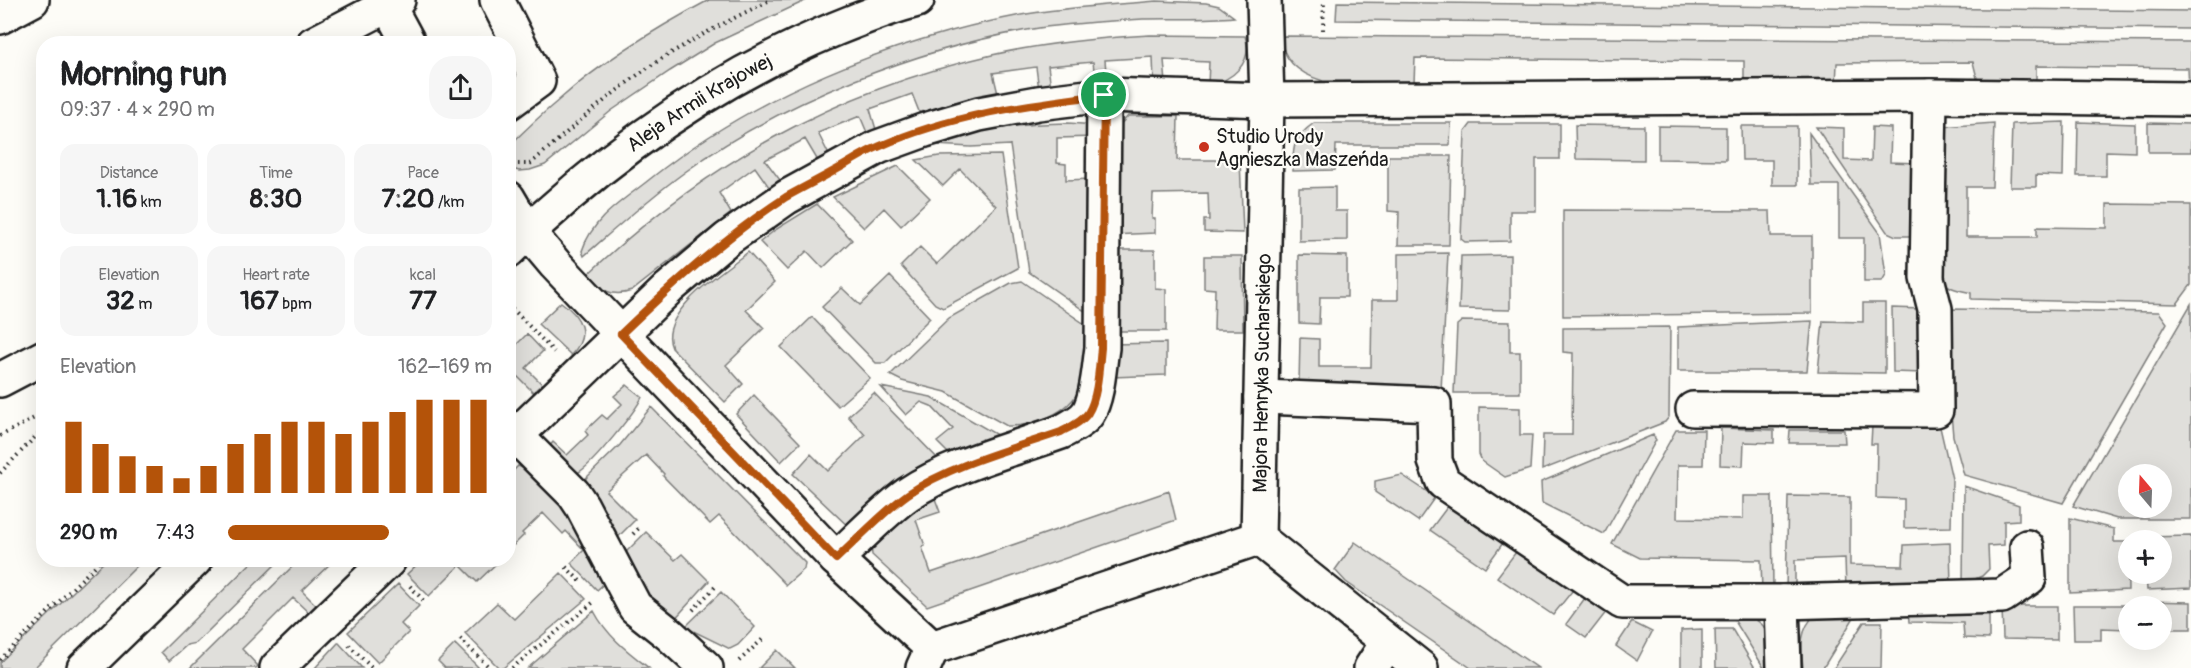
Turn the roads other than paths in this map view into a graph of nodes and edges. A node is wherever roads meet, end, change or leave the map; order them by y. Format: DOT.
graph roads {
  1 [pos="32,0"];
  2 [pos="497,0"];
  3 [pos="917,0"];
  4 [pos="1264,0"];
  5 [pos="393,2"];
  6 [pos="0,17"];
  7 [pos="328,36"];
  8 [pos="406,36"];
  9 [pos="515,36"];
  10 [pos="516,38"];
  11 [pos="1104,95"];
  12 [pos="1930,96"];
  13 [pos="516,97"];
  14 [pos="2191,99"];
  15 [pos="1267,100"];
  16 [pos="518,242"];
  17 [pos="621,334"];
  18 [pos="36,361"];
  19 [pos="0,380"];
  20 [pos="1261,397"];
  21 [pos="1693,409"];
  22 [pos="516,436"];
  23 [pos="516,443"];
  24 [pos="1258,538"];
  25 [pos="2027,547"];
  26 [pos="836,559"];
  27 [pos="188,567"];
  28 [pos="382,567"];
  29 [pos="1782,602"];
  30 [pos="1380,655"];
  31 [pos="928,658"];
  32 [pos="84,668"];
  33 [pos="277,668"];
  34 [pos="706,668"];
  35 [pos="1421,668"];
  36 [pos="1784,668"];
  1 -- 6 [label="street"];
  2 -- 9 [label="street"];
  3 -- 16 [label="street, Aleja Armii Krajowej"];
  4 -- 15 [label="street, Majora Henryka Sucharskiego"];
  5 -- 7 [label="street"];
  5 -- 8 [label="street"];
  10 -- 13 [label="street"];
  11 -- 15 [label="street"];
  11 -- 17 [label="street"];
  11 -- 26 [label="street"];
  12 -- 14 [label="street"];
  12 -- 15 [label="street"];
  12 -- 21 [label="street"];
  15 -- 20 [label="street, Majora Henryka Sucharskiego"];
  16 -- 17 [label="street"];
  17 -- 22 [label="street"];
  17 -- 26 [label="street"];
  18 -- 19 [label="street"];
  20 -- 24 [label="street, Majora Henryka Sucharskiego"];
  20 -- 29 [label="street"];
  23 -- 34 [label="street"];
  24 -- 30 [label="street"];
  24 -- 31 [label="street"];
  25 -- 29 [label="street"];
  26 -- 31 [label="street"];
  27 -- 32 [label="street"];
  28 -- 33 [label="street"];
  29 -- 36 [label="street"];
  30 -- 35 [label="street"];
}
